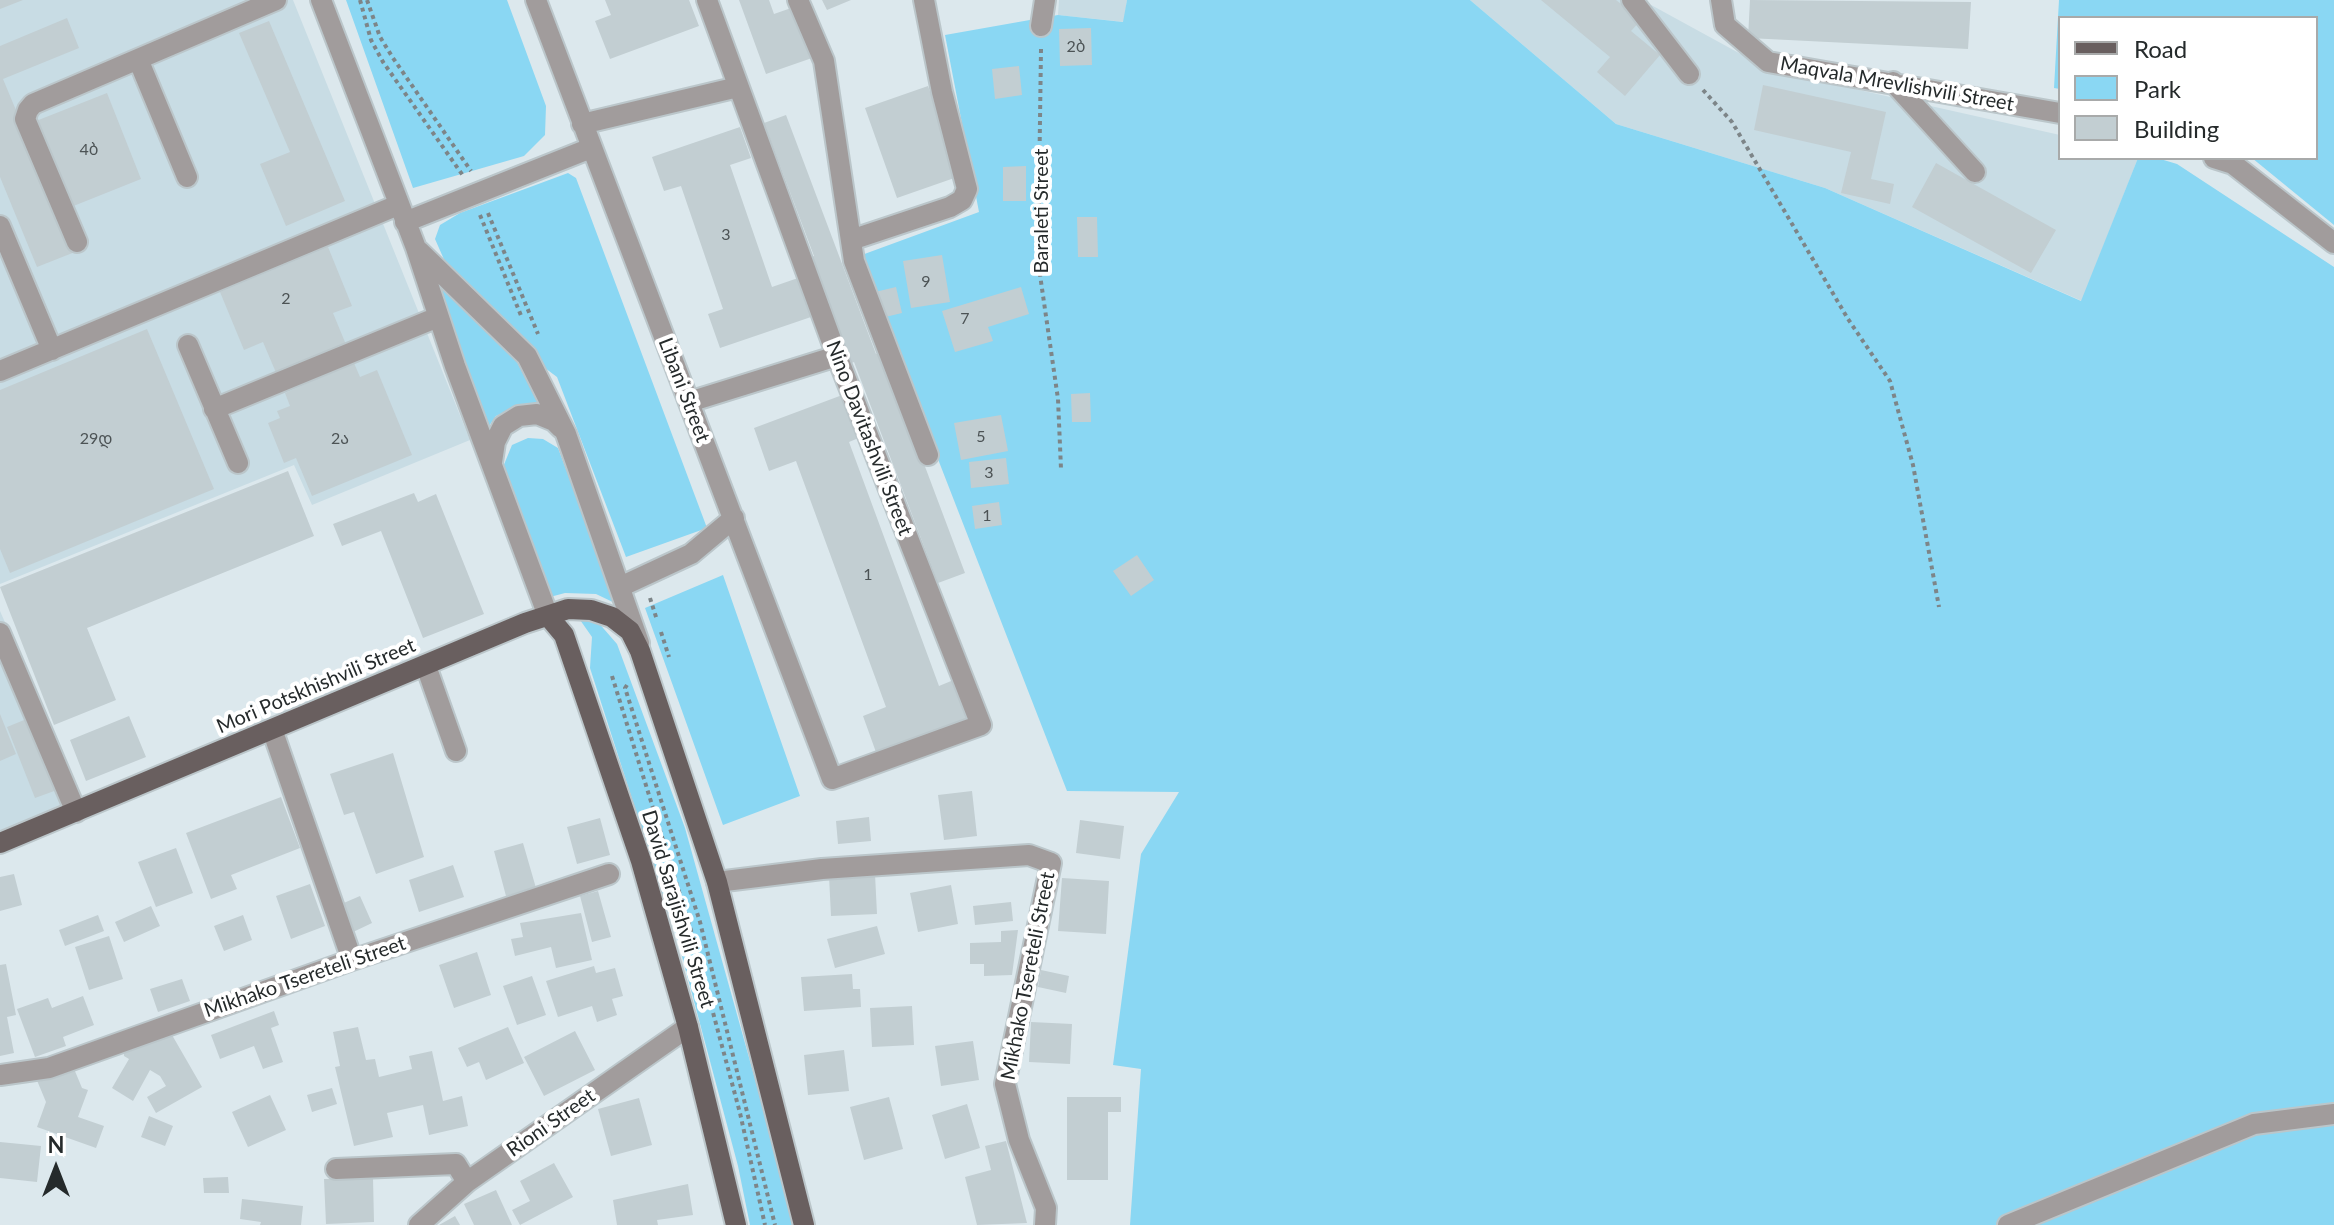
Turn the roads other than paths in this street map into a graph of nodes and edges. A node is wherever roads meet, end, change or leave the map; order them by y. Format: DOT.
graph roads {
  1 [pos="276,0"];
  2 [pos="321,0"];
  3 [pos="536,0"];
  4 [pos="707,0"];
  5 [pos="798,0"];
  6 [pos="924,0"];
  7 [pos="1045,0"];
  8 [pos="1632,0"];
  9 [pos="1721,0"];
  10 [pos="1041,26"];
  11 [pos="138,59"];
  12 [pos="1689,74"];
  13 [pos="1893,82"];
  14 [pos="738,87"];
  15 [pos="2058,113"];
  16 [pos="582,124"];
  17 [pos="591,148"];
  18 [pos="2220,160"];
  19 [pos="1975,172"];
  20 [pos="187,177"];
  21 [pos="402,213"];
  22 [pos="0,226"];
  23 [pos="851,240"];
  24 [pos="77,242"];
  25 [pos="2334,243"];
  26 [pos="416,248"];
  27 [pos="438,317"];
  28 [pos="188,345"];
  29 [pos="52,350"];
  30 [pos="837,356"];
  31 [pos="0,371"];
  32 [pos="689,402"];
  33 [pos="214,409"];
  34 [pos="566,434"];
  35 [pos="928,455"];
  36 [pos="492,462"];
  37 [pos="238,463"];
  38 [pos="734,518"];
  39 [pos="620,587"];
  40 [pos="548,616"];
  41 [pos="0,633"];
  42 [pos="640,651"];
  43 [pos="426,666"];
  44 [pos="273,732"];
  45 [pos="456,751"];
  46 [pos="832,779"];
  47 [pos="76,812"];
  48 [pos="0,843"];
  49 [pos="609,874"];
  50 [pos="717,882"];
  51 [pos="352,960"];
  52 [pos="688,1027"];
  53 [pos="0,1075"];
  54 [pos="2334,1114"];
  55 [pos="336,1169"];
  56 [pos="467,1182"];
  57 [pos="419,1225"];
  58 [pos="736,1225"];
  59 [pos="804,1225"];
  60 [pos="1045,1225"];
  61 [pos="2008,1225"];
  1 -- 11 [label="street"];
  2 -- 21 [label="street"];
  3 -- 16 [label="street, Libani Street"];
  4 -- 14 [label="street, Nino Davitashvili Street"];
  5 -- 23 [label="street"];
  6 -- 23 [label="street"];
  7 -- 10 [label="street"];
  8 -- 12 [label="street"];
  9 -- 13 [label="street, Maqvala Mrevlishvili Street"];
  11 -- 20 [label="street"];
  11 -- 24 [label="street"];
  13 -- 15 [label="street, Maqvala Mrevlishvili Street"];
  13 -- 19 [label="street"];
  14 -- 16 [label="street"];
  14 -- 30 [label="street, Nino Davitashvili Street"];
  16 -- 17 [label="street, Libani Street"];
  17 -- 21 [label="street"];
  17 -- 32 [label="street, Libani Street"];
  18 -- 25 [label="street"];
  21 -- 26 [label="street"];
  21 -- 29 [label="street"];
  22 -- 29 [label="street"];
  23 -- 35 [label="street"];
  26 -- 27 [label="street"];
  26 -- 34 [label="street"];
  27 -- 33 [label="street"];
  27 -- 36 [label="street"];
  28 -- 33 [label="street"];
  29 -- 31 [label="street"];
  30 -- 32 [label="street"];
  30 -- 46 [label="street, Nino Davitashvili Street"];
  32 -- 38 [label="street, Libani Street"];
  33 -- 37 [label="street"];
  34 -- 36 [label="street"];
  34 -- 39 [label="street"];
  36 -- 40 [label="street"];
  38 -- 39 [label="street"];
  38 -- 46 [label="street, Libani Street"];
  39 -- 42 [label="street"];
  40 -- 42 [label="main road, Mori Potskhishvili Street"];
  40 -- 43 [label="main road, Mori Potskhishvili Street"];
  40 -- 52 [label="main road, David Sarajishvili Street"];
  41 -- 47 [label="street"];
  42 -- 50 [label="main road, David Sarajishvili Street"];
  43 -- 44 [label="main road, Mori Potskhishvili Street"];
  43 -- 45 [label="street"];
  44 -- 47 [label="main road, Mori Potskhishvili Street"];
  44 -- 51 [label="street"];
  47 -- 48 [label="main road, Mori Potskhishvili Street"];
  49 -- 51 [label="street, Mikhako Tsereteli Street"];
  50 -- 59 [label="main road, David Sarajishvili Street"];
  50 -- 60 [label="street, Mikhako Tsereteli Street"];
  51 -- 53 [label="street, Mikhako Tsereteli Street"];
  52 -- 56 [label="street, Rioni Street"];
  52 -- 58 [label="main road, David Sarajishvili Street"];
  54 -- 61 [label="street"];
  55 -- 56 [label="street"];
  56 -- 57 [label="street, Rioni Street"];
}
